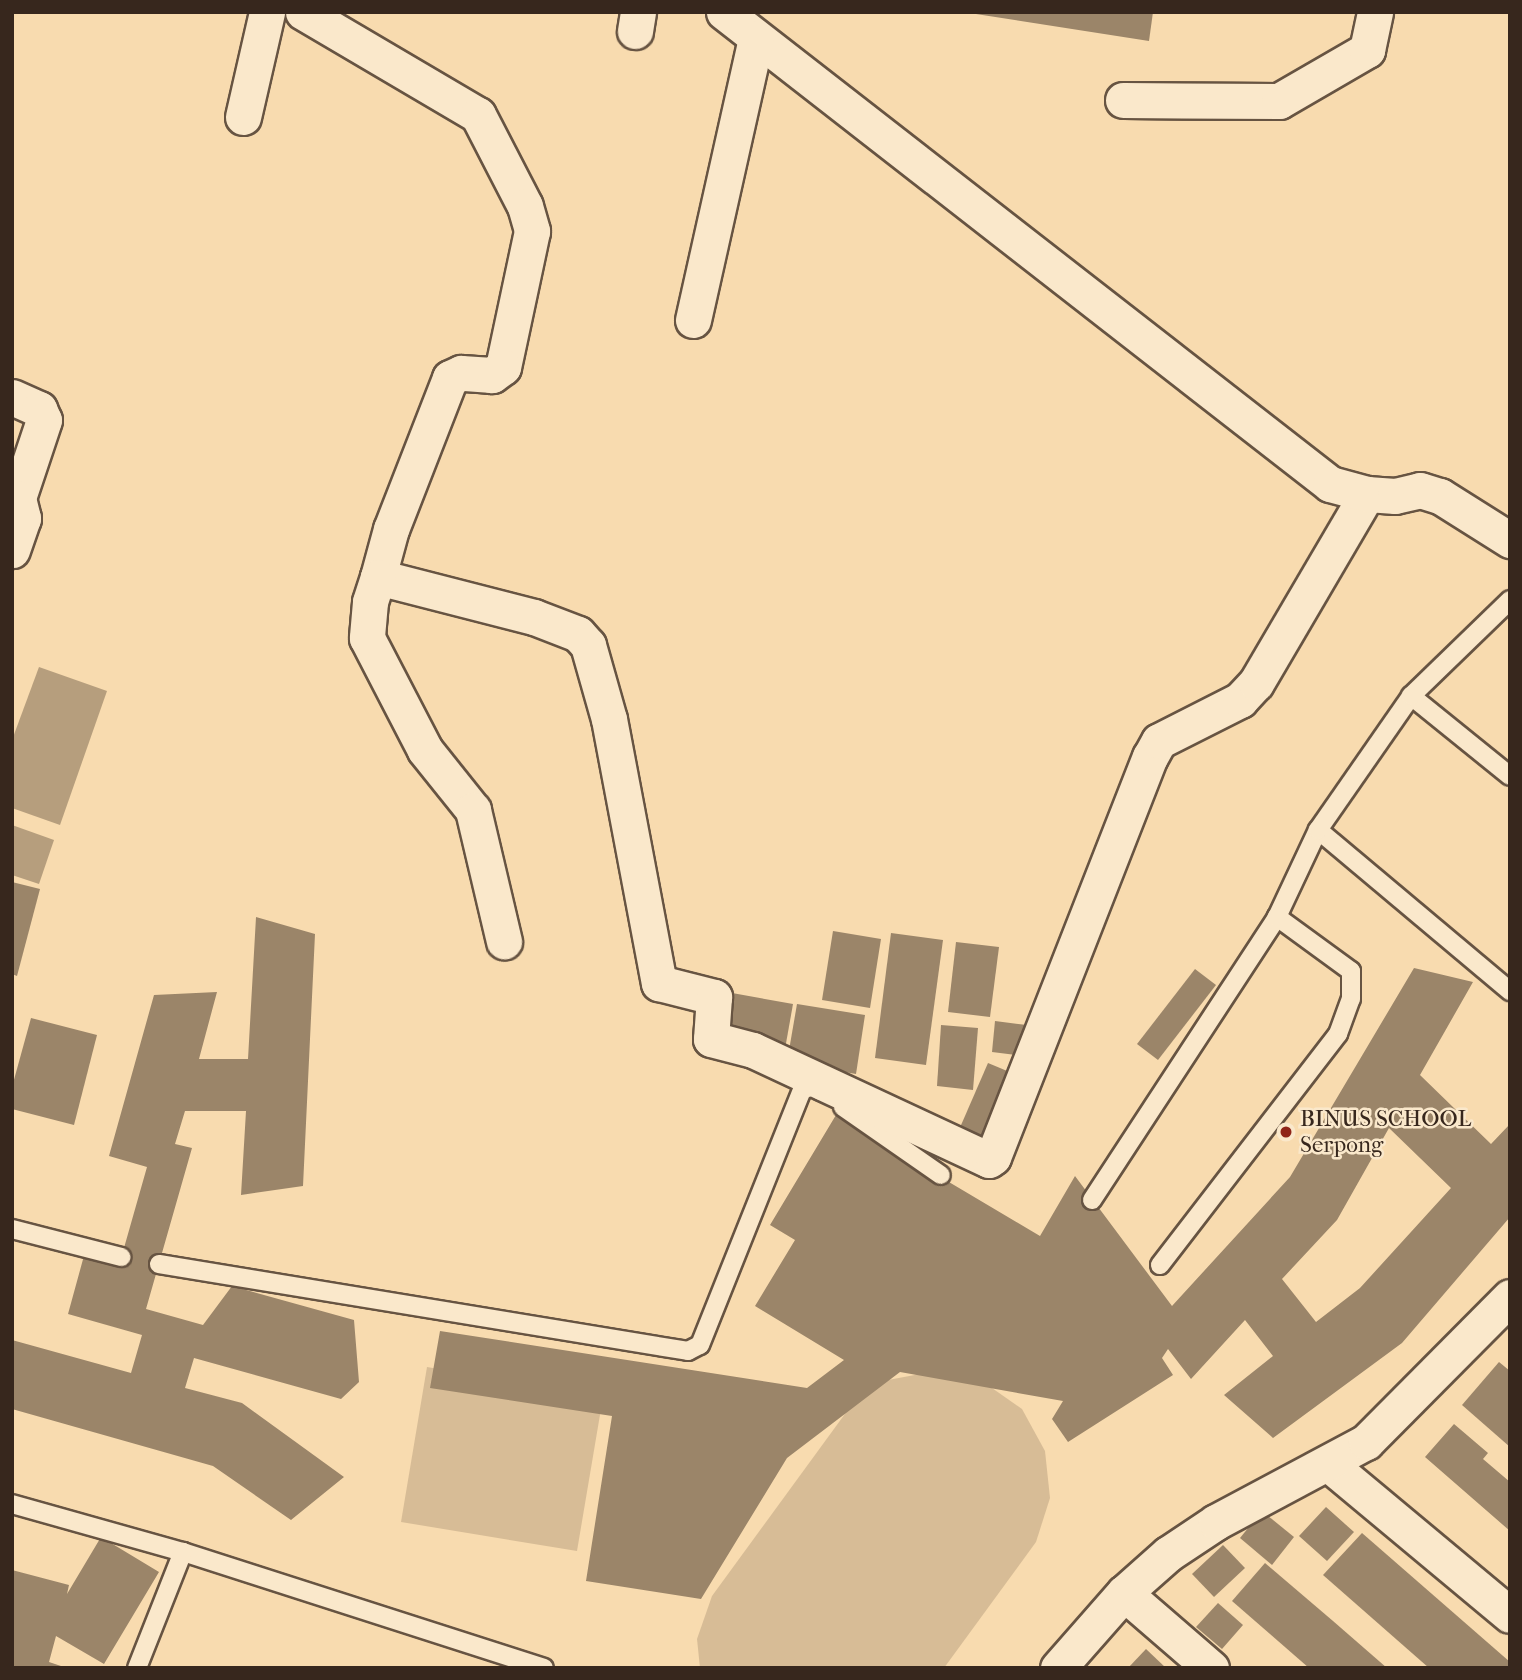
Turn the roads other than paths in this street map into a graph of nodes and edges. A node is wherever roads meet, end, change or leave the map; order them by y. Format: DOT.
graph roads {
  1 [pos="267,12"];
  2 [pos="303,12"];
  3 [pos="724,12"];
  4 [pos="1375,12"];
  5 [pos="756,38"];
  6 [pos="1123,100"];
  7 [pos="243,117"];
  8 [pos="693,320"];
  9 [pos="12,397"];
  10 [pos="1367,494"];
  11 [pos="1510,540"];
  12 [pos="12,550"];
  13 [pos="378,577"];
  14 [pos="1510,600"];
  15 [pos="1411,696"];
  16 [pos="1510,776"];
  17 [pos="1318,830"];
  18 [pos="1277,916"];
  19 [pos="504,941"];
  20 [pos="1510,991"];
  21 [pos="941,1175"];
  22 [pos="1092,1199"];
  23 [pos="12,1229"];
  24 [pos="121,1257"];
  25 [pos="159,1264"];
  26 [pos="1160,1265"];
  27 [pos="1505,1307"];
  28 [pos="1330,1465"];
  29 [pos="12,1504"];
  30 [pos="183,1552"];
  31 [pos="1124,1593"];
  32 [pos="1510,1615"];
  33 [pos="137,1668"];
  34 [pos="544,1668"];
  35 [pos="1058,1668"];
  36 [pos="1211,1668"];
  1 -- 7 [label="street"];
  2 -- 13 [label="street"];
  3 -- 5 [label="street"];
  4 -- 6 [label="street"];
  5 -- 8 [label="street"];
  5 -- 10 [label="street"];
  9 -- 12 [label="street"];
  10 -- 11 [label="street"];
  10 -- 13 [label="street"];
  13 -- 19 [label="street"];
  14 -- 15 [label="lane"];
  15 -- 16 [label="lane"];
  15 -- 17 [label="lane"];
  17 -- 18 [label="lane"];
  17 -- 20 [label="lane"];
  18 -- 22 [label="lane"];
  18 -- 26 [label="lane"];
  21 -- 25 [label="lane"];
  23 -- 24 [label="lane"];
  27 -- 28 [label="street"];
  28 -- 31 [label="street"];
  28 -- 32 [label="street"];
  29 -- 30 [label="lane"];
  30 -- 33 [label="lane"];
  30 -- 34 [label="lane"];
  31 -- 35 [label="street"];
  31 -- 36 [label="street"];
}
